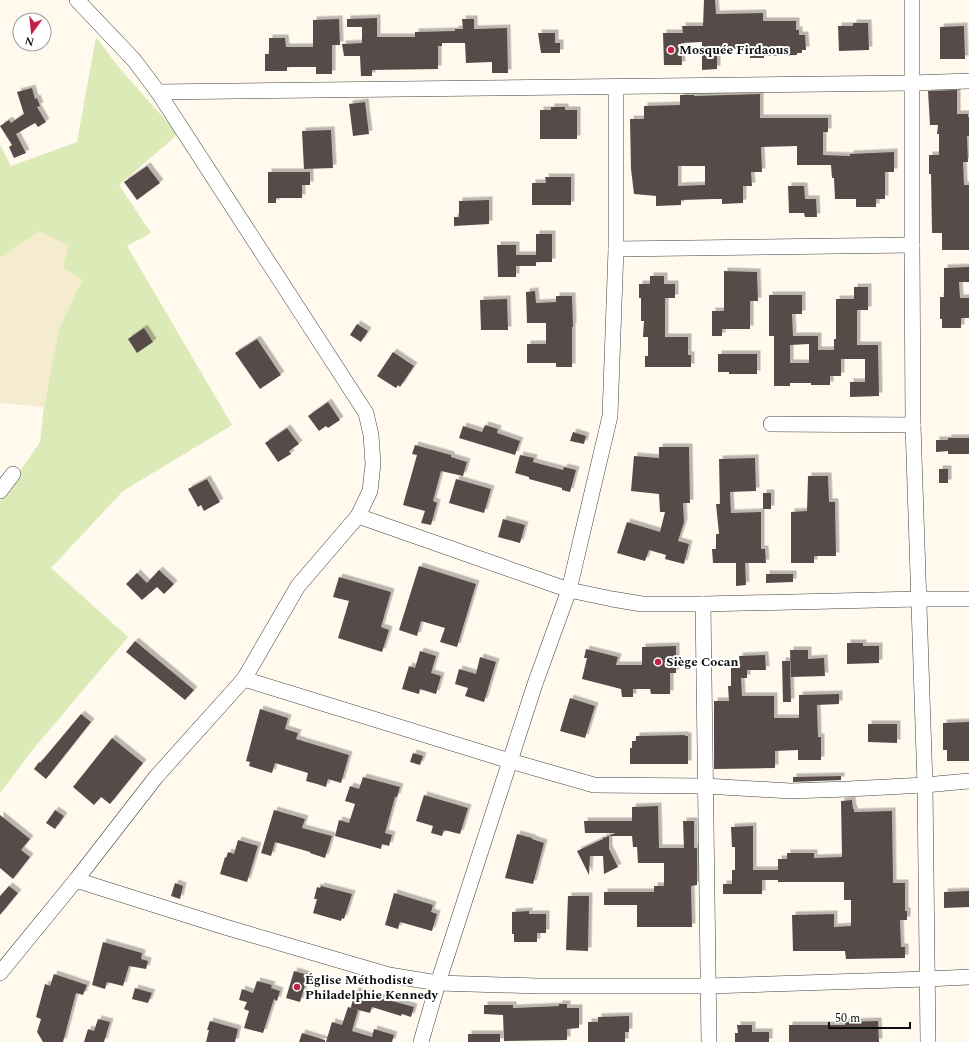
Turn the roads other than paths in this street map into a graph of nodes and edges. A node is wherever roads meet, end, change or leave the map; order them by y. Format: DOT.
graph roads {
  1 [pos="77,0"];
  2 [pos="912,0"];
  3 [pos="969,81"];
  4 [pos="912,83"];
  5 [pos="616,87"];
  6 [pos="158,92"];
  7 [pos="912,245"];
  8 [pos="616,249"];
  9 [pos="771,424"];
  10 [pos="913,425"];
  11 [pos="13,474"];
  12 [pos="0,491"];
  13 [pos="358,516"];
  14 [pos="569,590"];
  15 [pos="918,599"];
  16 [pos="969,599"];
  17 [pos="703,604"];
  18 [pos="244,679"];
  19 [pos="510,761"];
  20 [pos="969,781"];
  21 [pos="925,785"];
  22 [pos="705,786"];
  23 [pos="76,880"];
  24 [pos="0,973"];
  25 [pos="969,977"];
  26 [pos="927,979"];
  27 [pos="438,983"];
  28 [pos="708,986"];
  29 [pos="421,1042"];
  30 [pos="709,1042"];
  31 [pos="928,1042"];
  1 -- 6 [label="street"];
  2 -- 4 [label="street"];
  3 -- 4 [label="street"];
  4 -- 5 [label="street"];
  4 -- 7 [label="street"];
  5 -- 6 [label="street"];
  5 -- 8 [label="street"];
  6 -- 13 [label="street"];
  7 -- 8 [label="street"];
  7 -- 10 [label="street"];
  8 -- 14 [label="street"];
  9 -- 10 [label="street"];
  10 -- 15 [label="street"];
  11 -- 12 [label="street"];
  13 -- 14 [label="street"];
  13 -- 18 [label="street"];
  14 -- 17 [label="street"];
  14 -- 19 [label="street"];
  15 -- 16 [label="street"];
  15 -- 17 [label="street"];
  15 -- 21 [label="street"];
  17 -- 22 [label="street"];
  18 -- 19 [label="street"];
  18 -- 23 [label="street"];
  19 -- 22 [label="street"];
  19 -- 27 [label="street"];
  20 -- 21 [label="street"];
  21 -- 22 [label="street"];
  21 -- 26 [label="street"];
  22 -- 28 [label="street"];
  23 -- 24 [label="street"];
  23 -- 27 [label="street"];
  25 -- 26 [label="street"];
  26 -- 28 [label="street"];
  26 -- 31 [label="street"];
  27 -- 28 [label="street"];
  27 -- 29 [label="street"];
  28 -- 30 [label="street"];
}
